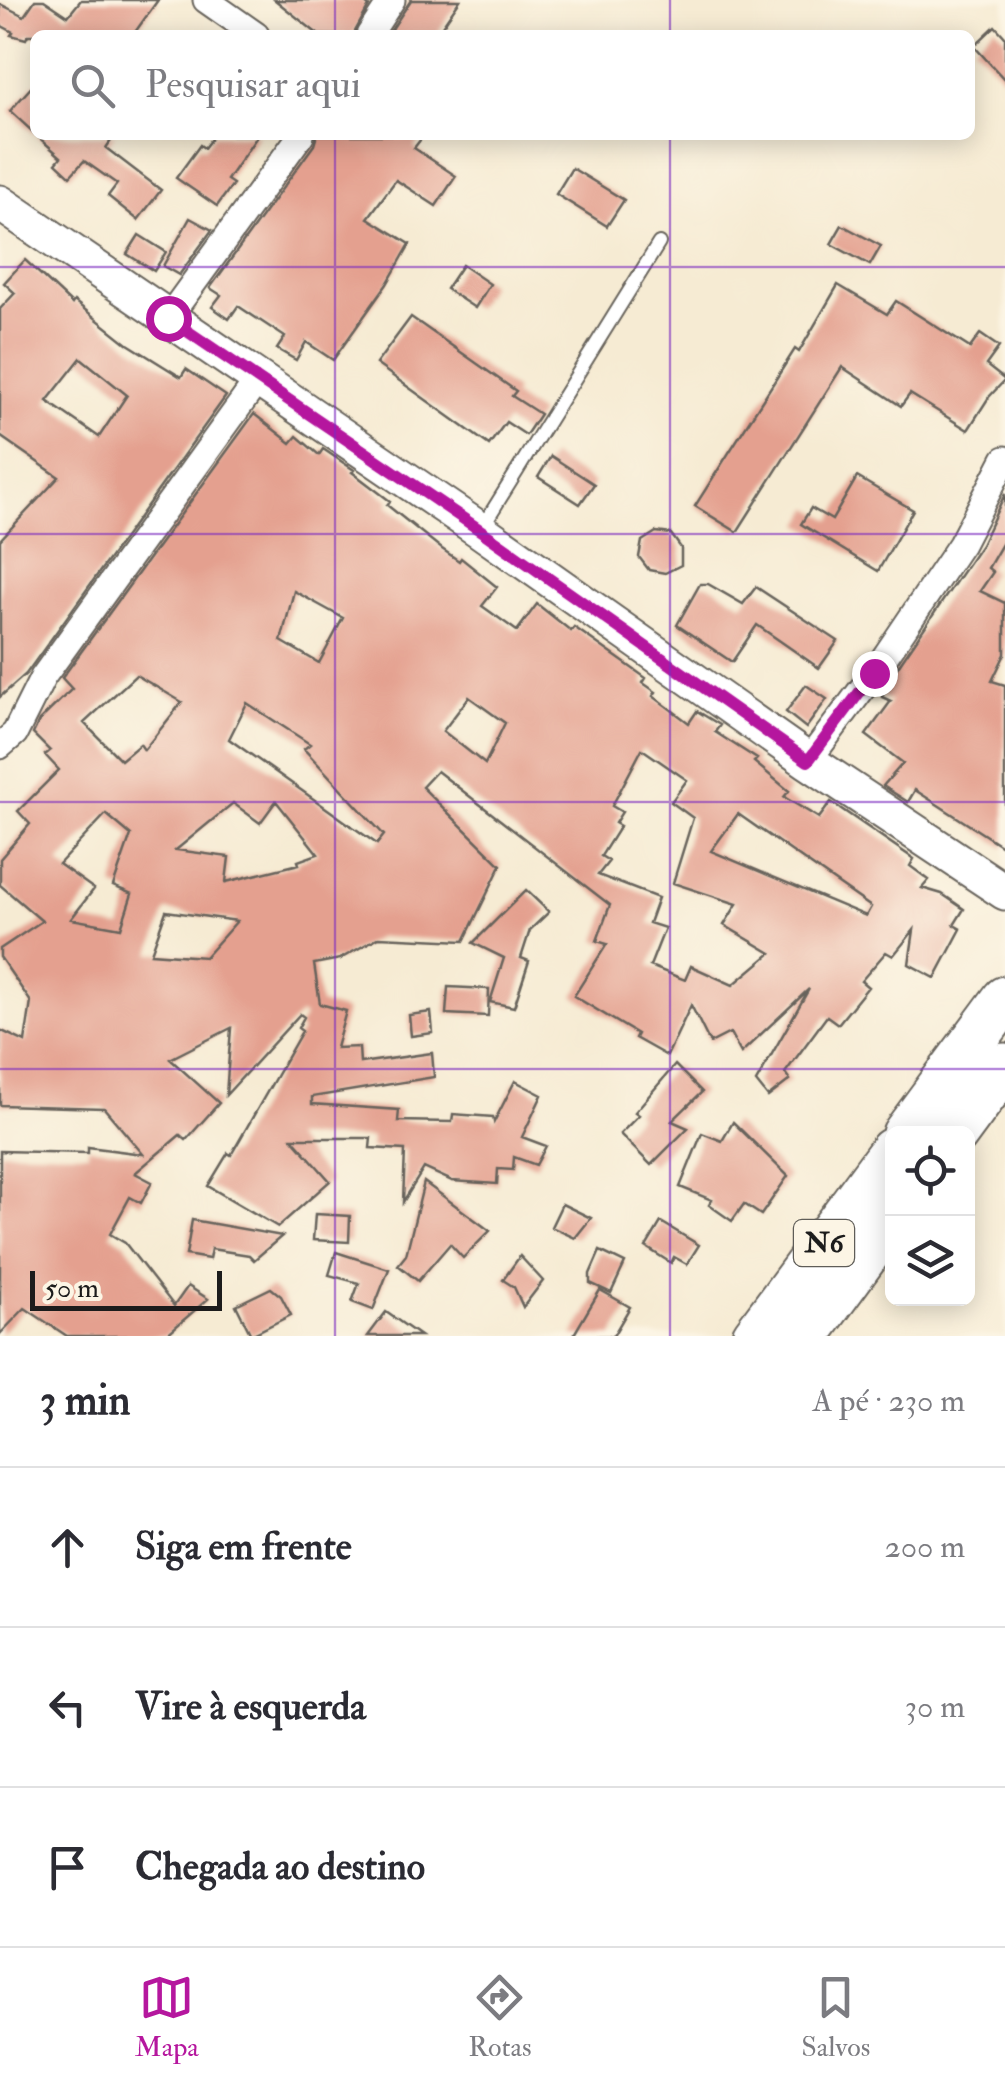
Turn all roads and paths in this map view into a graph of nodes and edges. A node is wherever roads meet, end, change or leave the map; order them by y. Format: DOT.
graph roads {
  1 [pos="206,0"];
  2 [pos="392,0"];
  3 [pos="249,30"];
  4 [pos="372,30"];
  5 [pos="297,140"];
  6 [pos="0,203"];
  7 [pos="659,243"];
  8 [pos="168,318"];
  9 [pos="258,380"];
  10 [pos="1005,459"];
  11 [pos="480,530"];
  12 [pos="0,746"];
  13 [pos="808,761"];
  14 [pos="1005,892"];
  15 [pos="1005,999"];
  16 [pos="1005,1066"];
  17 [pos="912,1126"];
  18 [pos="961,1126"];
  19 [pos="885,1160"];
  20 [pos="885,1229"];
  21 [pos="755,1336"];
  22 [pos="806,1336"];
  1 -- 3 [label="street"];
  2 -- 4 [label="street"];
  5 -- 8 [label="street"];
  6 -- 8 [label="street"];
  7 -- 11 [label="lane"];
  8 -- 9 [label="street"];
  9 -- 11 [label="street"];
  9 -- 12 [label="street"];
  10 -- 13 [label="street"];
  11 -- 13 [label="street"];
  13 -- 14 [label="street"];
  15 -- 17 [label="highway"];
  16 -- 18 [label="highway"];
  19 -- 21 [label="highway, N6"];
  20 -- 22 [label="highway, N6"];
}
